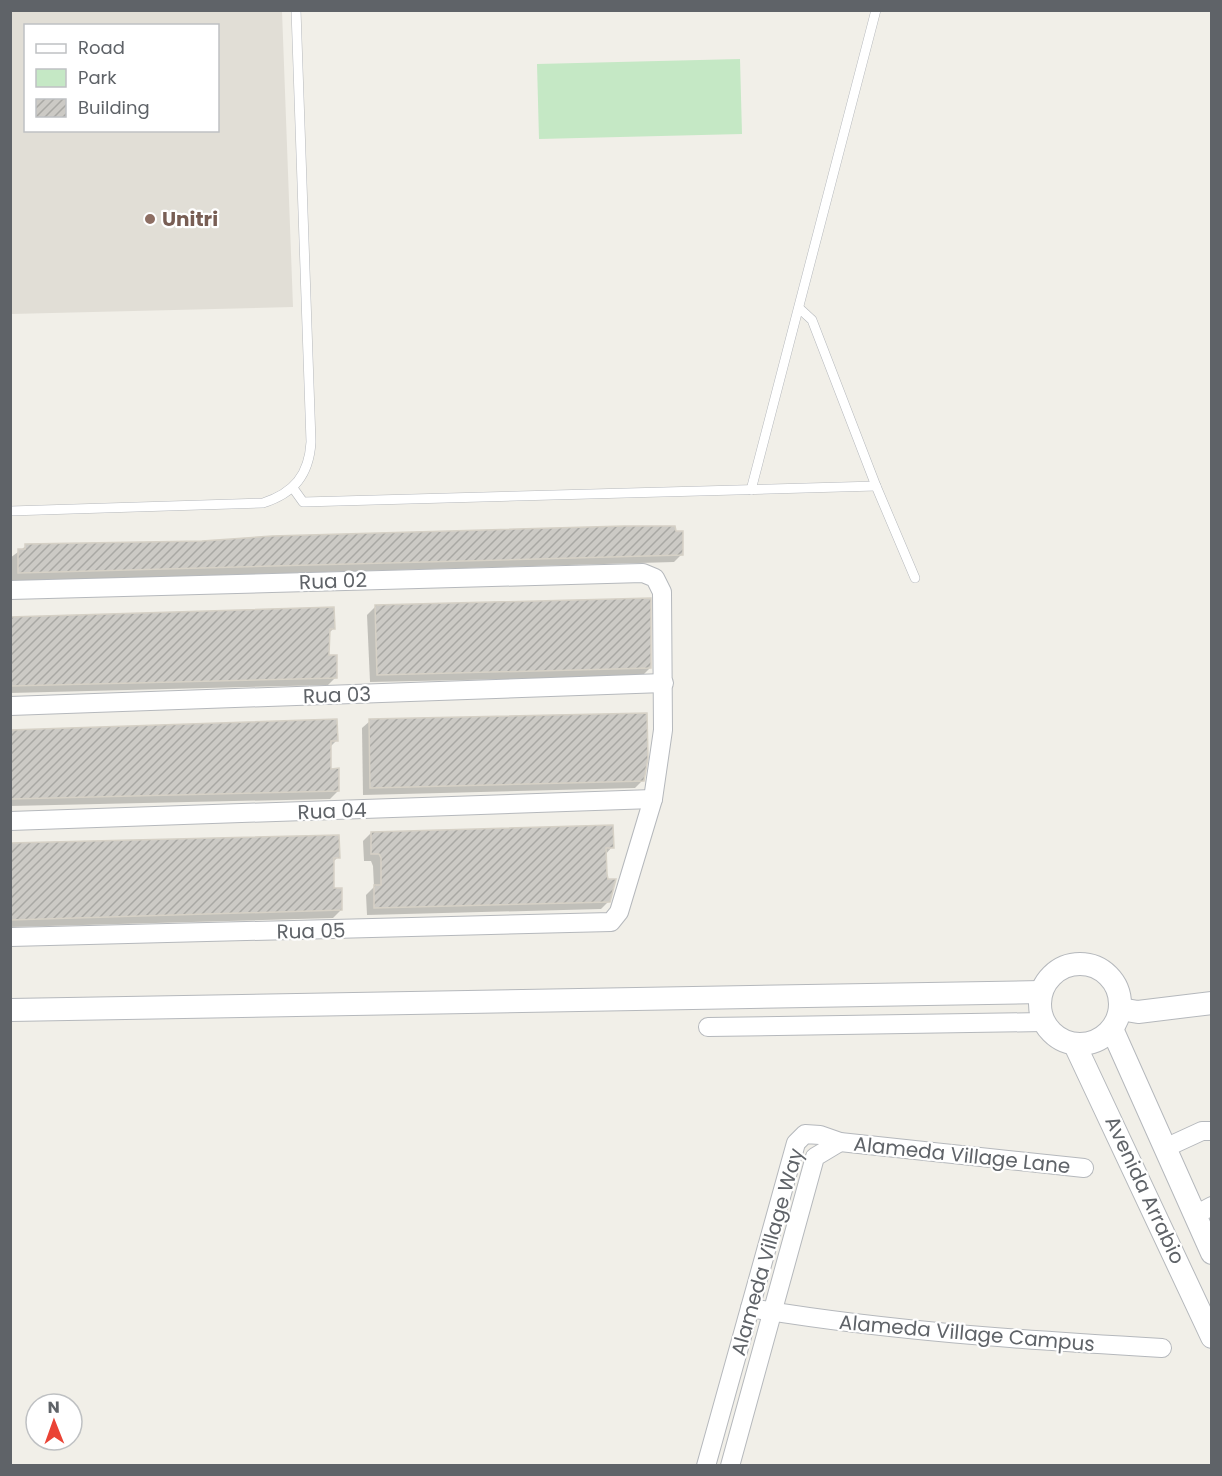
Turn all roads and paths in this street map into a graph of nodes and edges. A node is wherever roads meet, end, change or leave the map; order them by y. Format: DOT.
graph roads {
  1 [pos="296,10"];
  2 [pos="876,10"];
  3 [pos="799,308"];
  4 [pos="876,486"];
  5 [pos="293,488"];
  6 [pos="751,490"];
  7 [pos="10,510"];
  8 [pos="915,578"];
  9 [pos="10,590"];
  10 [pos="664,683"];
  11 [pos="10,706"];
  12 [pos="653,799"];
  13 [pos="10,821"];
  14 [pos="10,937"];
  15 [pos="1041,992"];
  16 [pos="1212,1003"];
  17 [pos="10,1010"];
  18 [pos="1116,1019"];
  19 [pos="1043,1022"];
  20 [pos="708,1027"];
  21 [pos="1075,1045"];
  22 [pos="1212,1131"];
  23 [pos="840,1142"];
  24 [pos="1165,1148"];
  25 [pos="1084,1168"];
  26 [pos="1203,1211"];
  27 [pos="1212,1253"];
  28 [pos="750,1308"];
  29 [pos="1206,1310"];
  30 [pos="772,1311"];
  31 [pos="1212,1337"];
  32 [pos="1162,1348"];
  33 [pos="706,1466"];
  34 [pos="730,1466"];
  1 -- 5 [label="lane"];
  2 -- 3 [label="lane"];
  3 -- 4 [label="lane"];
  3 -- 6 [label="lane"];
  4 -- 6 [label="lane"];
  4 -- 8 [label="lane"];
  5 -- 6 [label="lane"];
  5 -- 7 [label="lane"];
  9 -- 10 [label="street, Rua 02"];
  10 -- 11 [label="street, Rua 03"];
  10 -- 12 [label="street"];
  12 -- 13 [label="street, Rua 04"];
  12 -- 14 [label="street, Rua 05"];
  15 -- 17 [label="street"];
  15 -- 18 [label="street"];
  15 -- 19 [label="street"];
  16 -- 18 [label="street"];
  18 -- 21 [label="street"];
  18 -- 24 [label="street, Avenida Arrabio"];
  19 -- 20 [label="street"];
  19 -- 21 [label="street"];
  21 -- 29 [label="street, Avenida Arrabio"];
  22 -- 24 [label="street"];
  23 -- 25 [label="street, Alameda Village Lane"];
  23 -- 28 [label="street, Alameda Village Way"];
  23 -- 30 [label="street, Alameda Village Way"];
  24 -- 26 [label="street, Avenida Arrabio"];
  26 -- 27 [label="street, Avenida Arrabio"];
  28 -- 30 [label="street, Alameda Village Campus"];
  28 -- 33 [label="street, Alameda Village Way"];
  29 -- 31 [label="street, Avenida Arrabio"];
  30 -- 32 [label="street, Alameda Village Campus"];
  30 -- 34 [label="street, Alameda Village Way"];
}
